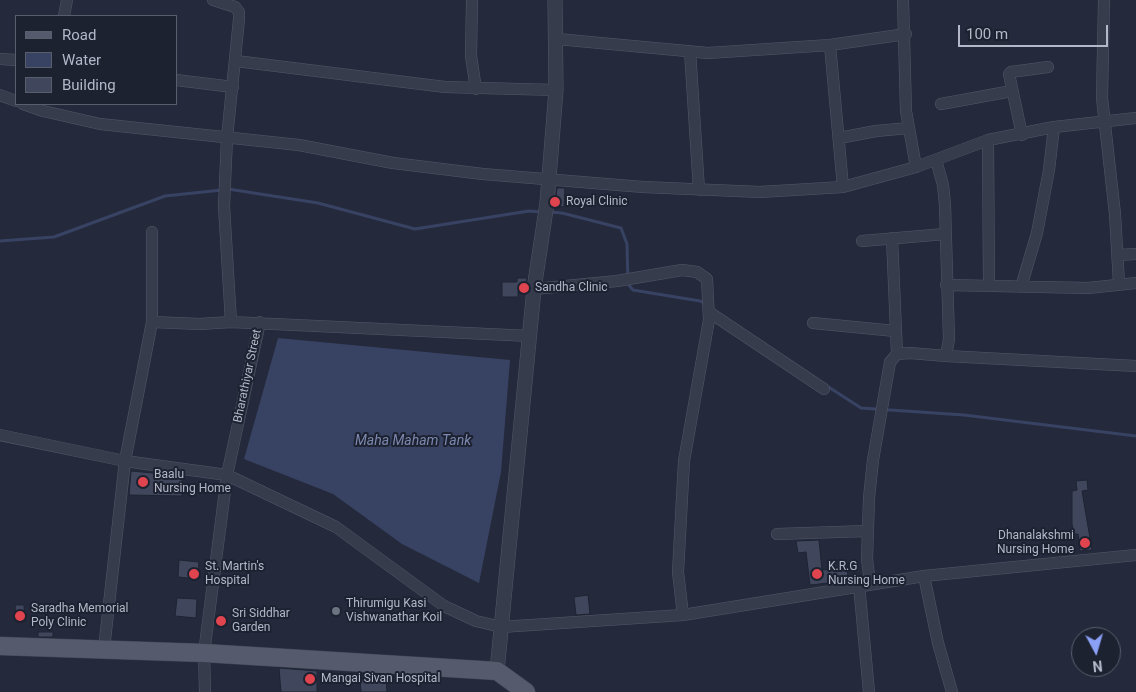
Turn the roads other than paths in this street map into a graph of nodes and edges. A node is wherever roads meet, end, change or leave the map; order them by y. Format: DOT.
graph roads {
  1 [pos="67,0"];
  2 [pos="213,0"];
  3 [pos="472,0"];
  4 [pos="555,0"];
  5 [pos="903,0"];
  6 [pos="1104,0"];
  7 [pos="64,15"];
  8 [pos="906,34"];
  9 [pos="557,40"];
  10 [pos="830,45"];
  11 [pos="690,52"];
  12 [pos="0,59"];
  13 [pos="15,60"];
  14 [pos="236,61"];
  15 [pos="1048,67"];
  16 [pos="178,80"];
  17 [pos="233,87"];
  18 [pos="476,89"];
  19 [pos="556,90"];
  20 [pos="1012,91"];
  21 [pos="0,95"];
  22 [pos="15,101"];
  23 [pos="941,104"];
  24 [pos="25,105"];
  25 [pos="1136,118"];
  26 [pos="1105,120"];
  27 [pos="1054,127"];
  28 [pos="909,128"];
  29 [pos="1022,135"];
  30 [pos="227,138"];
  31 [pos="839,138"];
  32 [pos="988,140"];
  33 [pos="936,160"];
  34 [pos="916,167"];
  35 [pos="548,179"];
  36 [pos="843,187"];
  37 [pos="699,190"];
  38 [pos="152,232"];
  39 [pos="945,234"];
  40 [pos="892,238"];
  41 [pos="862,240"];
  42 [pos="1136,254"];
  43 [pos="1118,255"];
  44 [pos="1136,283"];
  45 [pos="1119,284"];
  46 [pos="946,285"];
  47 [pos="989,286"];
  48 [pos="1021,287"];
  49 [pos="534,289"];
  50 [pos="709,316"];
  51 [pos="152,322"];
  52 [pos="231,322"];
  53 [pos="260,322"];
  54 [pos="813,323"];
  55 [pos="895,331"];
  56 [pos="530,336"];
  57 [pos="897,354"];
  58 [pos="946,356"];
  59 [pos="1136,366"];
  60 [pos="824,389"];
  61 [pos="0,435"];
  62 [pos="125,460"];
  63 [pos="227,475"];
  64 [pos="867,531"];
  65 [pos="777,534"];
  66 [pos="1136,554"];
  67 [pos="924,576"];
  68 [pos="864,584"];
  69 [pos="683,615"];
  70 [pos="500,627"];
  71 [pos="0,646"];
  72 [pos="104,649"];
  73 [pos="204,653"];
  74 [pos="497,671"];
  75 [pos="205,692"];
  76 [pos="526,692"];
  77 [pos="869,692"];
  78 [pos="952,692"];
  1 -- 7 [label="street"];
  2 -- 14 [label="street"];
  3 -- 18 [label="street"];
  4 -- 9 [label="street"];
  5 -- 8 [label="street"];
  6 -- 26 [label="street"];
  8 -- 10 [label="street"];
  8 -- 28 [label="street"];
  9 -- 11 [label="street"];
  9 -- 19 [label="street"];
  10 -- 11 [label="street"];
  10 -- 31 [label="street"];
  11 -- 37 [label="street"];
  12 -- 13 [label="street"];
  14 -- 17 [label="street"];
  14 -- 18 [label="street"];
  15 -- 20 [label="street"];
  16 -- 17 [label="street"];
  17 -- 30 [label="street"];
  18 -- 19 [label="street"];
  19 -- 35 [label="street"];
  20 -- 23 [label="street"];
  20 -- 29 [label="street"];
  21 -- 22 [label="street"];
  24 -- 30 [label="street"];
  25 -- 26 [label="street"];
  26 -- 27 [label="street"];
  26 -- 43 [label="street"];
  27 -- 29 [label="street"];
  27 -- 48 [label="street"];
  28 -- 31 [label="street"];
  28 -- 34 [label="street"];
  29 -- 32 [label="street"];
  30 -- 35 [label="street"];
  30 -- 52 [label="street"];
  31 -- 36 [label="street"];
  32 -- 33 [label="street"];
  32 -- 47 [label="street"];
  33 -- 34 [label="street"];
  33 -- 39 [label="street"];
  34 -- 36 [label="street"];
  35 -- 37 [label="street"];
  35 -- 49 [label="street"];
  36 -- 37 [label="street"];
  38 -- 51 [label="street"];
  39 -- 40 [label="street"];
  39 -- 46 [label="street"];
  40 -- 41 [label="street"];
  40 -- 55 [label="street"];
  42 -- 43 [label="street"];
  43 -- 45 [label="street"];
  44 -- 45 [label="street"];
  45 -- 48 [label="street"];
  46 -- 47 [label="street"];
  46 -- 58 [label="street"];
  47 -- 48 [label="street"];
  49 -- 50 [label="street"];
  49 -- 56 [label="street"];
  50 -- 60 [label="street"];
  50 -- 69 [label="street"];
  51 -- 52 [label="street, Bharathiyar Street"];
  51 -- 62 [label="street"];
  52 -- 53 [label="street, Bharathiyar Street"];
  53 -- 56 [label="street"];
  53 -- 63 [label="street, Bharathiyar Street"];
  54 -- 55 [label="street"];
  55 -- 57 [label="street"];
  56 -- 70 [label="street"];
  57 -- 58 [label="street"];
  57 -- 64 [label="street"];
  58 -- 59 [label="street"];
  61 -- 62 [label="street"];
  62 -- 63 [label="street"];
  62 -- 72 [label="street"];
  63 -- 70 [label="street"];
  63 -- 73 [label="street, Bharathiyar Street"];
  64 -- 65 [label="street"];
  64 -- 68 [label="street"];
  66 -- 67 [label="street"];
  67 -- 68 [label="street"];
  67 -- 78 [label="street"];
  68 -- 69 [label="street"];
  68 -- 77 [label="street"];
  69 -- 70 [label="street"];
  70 -- 74 [label="street"];
  71 -- 72 [label="main road"];
  72 -- 73 [label="main road"];
  73 -- 74 [label="main road"];
  73 -- 75 [label="street, Bharathiyar Street"];
  74 -- 76 [label="main road"];
}
